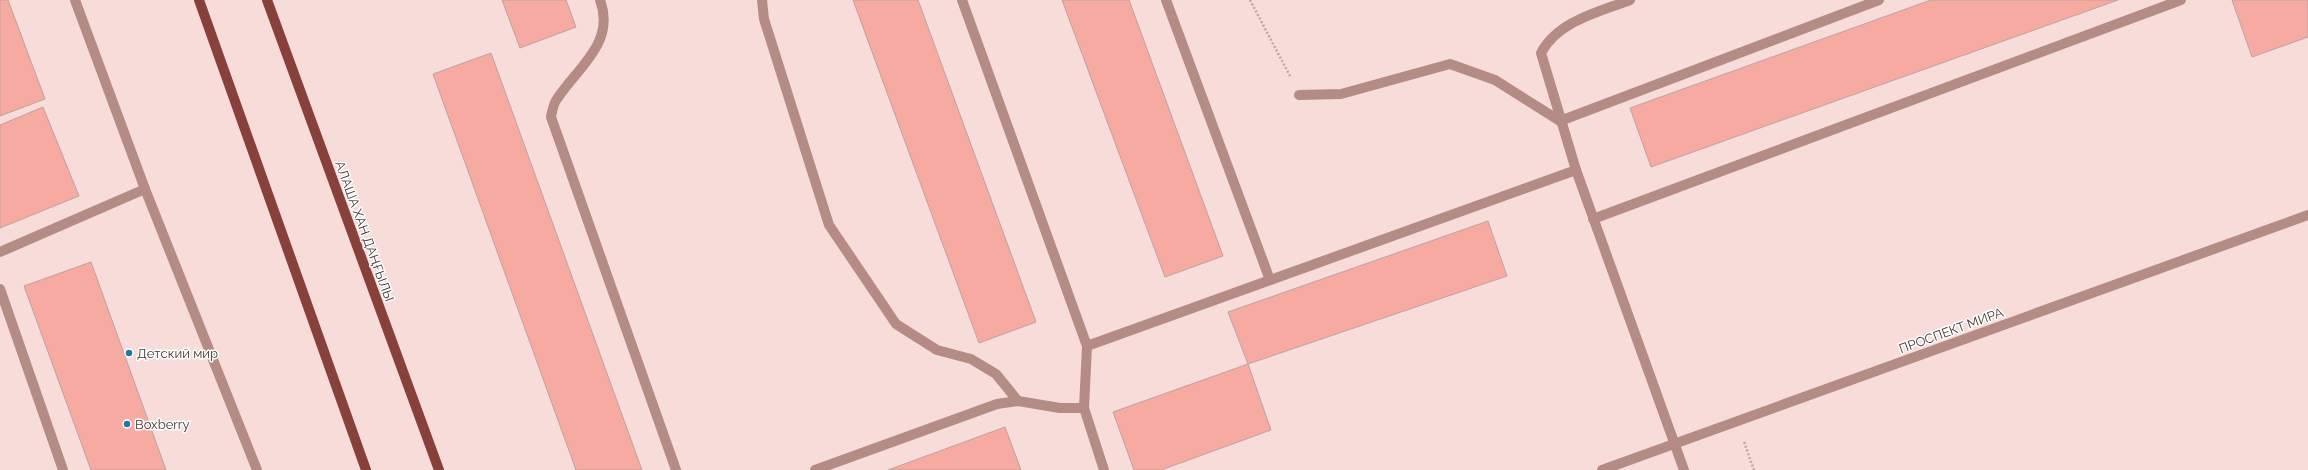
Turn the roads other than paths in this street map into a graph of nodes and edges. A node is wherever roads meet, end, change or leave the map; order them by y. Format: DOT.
graph roads {
  1 [pos="75,0"];
  2 [pos="198,0"];
  3 [pos="267,0"];
  4 [pos="600,0"];
  5 [pos="762,0"];
  6 [pos="962,0"];
  7 [pos="1166,0"];
  8 [pos="1630,0"];
  9 [pos="1878,0"];
  10 [pos="2181,0"];
  11 [pos="1299,95"];
  12 [pos="1560,121"];
  13 [pos="1576,170"];
  14 [pos="145,189"];
  15 [pos="2308,215"];
  16 [pos="1593,219"];
  17 [pos="0,252"];
  18 [pos="1270,280"];
  19 [pos="0,289"];
  20 [pos="1087,346"];
  21 [pos="1018,401"];
  22 [pos="1084,408"];
  23 [pos="1674,442"];
  24 [pos="63,470"];
  25 [pos="258,470"];
  26 [pos="366,470"];
  27 [pos="439,470"];
  28 [pos="676,470"];
  29 [pos="815,470"];
  30 [pos="1104,470"];
  31 [pos="1602,470"];
  32 [pos="1684,470"];
  1 -- 14 [label="street"];
  2 -- 26 [label="main road"];
  3 -- 27 [label="main road, АЛАША ХАН ДАҢҒЫЛЫ"];
  4 -- 28 [label="street"];
  5 -- 21 [label="street"];
  6 -- 20 [label="street"];
  7 -- 18 [label="street"];
  8 -- 12 [label="street"];
  9 -- 12 [label="street"];
  10 -- 16 [label="street"];
  11 -- 12 [label="street"];
  12 -- 13 [label="street"];
  13 -- 16 [label="street"];
  13 -- 18 [label="street"];
  14 -- 17 [label="street"];
  14 -- 25 [label="street"];
  15 -- 23 [label="street, ПРОСПЕКТ МИРА"];
  16 -- 23 [label="street"];
  18 -- 20 [label="street"];
  19 -- 24 [label="street"];
  20 -- 22 [label="street"];
  21 -- 22 [label="street"];
  21 -- 29 [label="street"];
  22 -- 30 [label="street"];
  23 -- 31 [label="street, ПРОСПЕКТ МИРА"];
  23 -- 32 [label="street"];
}
